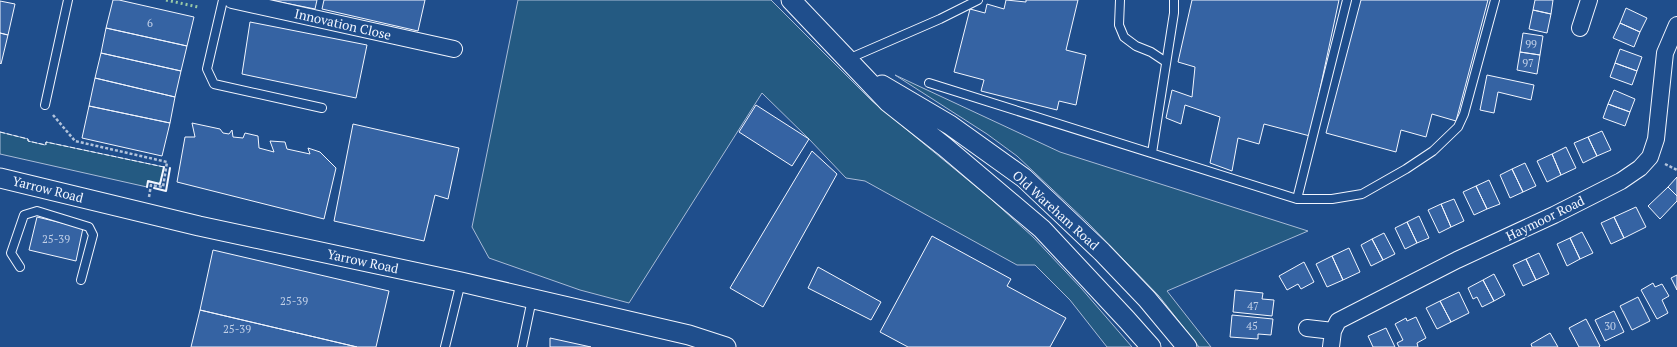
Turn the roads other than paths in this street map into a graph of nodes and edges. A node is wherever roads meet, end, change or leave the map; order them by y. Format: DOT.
graph roads {
  1 [pos="68,0"];
  2 [pos="223,0"];
  3 [pos="232,0"];
  4 [pos="791,0"];
  5 [pos="978,0"];
  6 [pos="1120,0"];
  7 [pos="1174,0"];
  8 [pos="1347,0"];
  9 [pos="1495,0"];
  10 [pos="1589,0"];
  11 [pos="1677,25"];
  12 [pos="1580,28"];
  13 [pos="454,49"];
  14 [pos="848,59"];
  15 [pos="1166,62"];
  16 [pos="862,73"];
  17 [pos="929,83"];
  18 [pos="44,105"];
  19 [pos="322,108"];
  20 [pos="1152,153"];
  21 [pos="0,178"];
  22 [pos="1297,198"];
  23 [pos="20,267"];
  24 [pos="81,280"];
  25 [pos="461,282"];
  26 [pos="532,299"];
  27 [pos="1307,328"];
  28 [pos="1333,331"];
  29 [pos="446,347"];
  30 [pos="522,347"];
  31 [pos="726,347"];
  32 [pos="1151,347"];
  33 [pos="1187,347"];
  34 [pos="1330,347"];
  1 -- 18 [label="lane"];
  2 -- 19 [label="lane"];
  3 -- 13 [label="street, Innovation Close"];
  4 -- 14 [label="street, Old Wareham Road"];
  5 -- 14 [label="lane"];
  6 -- 15 [label="lane"];
  7 -- 15 [label="lane"];
  8 -- 22 [label="lane"];
  9 -- 22 [label="lane"];
  10 -- 12 [label="street"];
  11 -- 28 [label="street, Haymoor Road"];
  14 -- 16 [label="street, Old Wareham Road"];
  15 -- 20 [label="lane"];
  16 -- 32 [label="street, Old Wareham Road"];
  16 -- 33 [label="street, Old Wareham Road"];
  17 -- 20 [label="lane"];
  20 -- 22 [label="lane"];
  21 -- 25 [label="street, Yarrow Road"];
  23 -- 24 [label="lane"];
  25 -- 26 [label="street, Yarrow Road"];
  25 -- 29 [label="lane"];
  26 -- 30 [label="lane"];
  26 -- 31 [label="street, Yarrow Road"];
  27 -- 28 [label="street"];
  28 -- 34 [label="street"];
}
